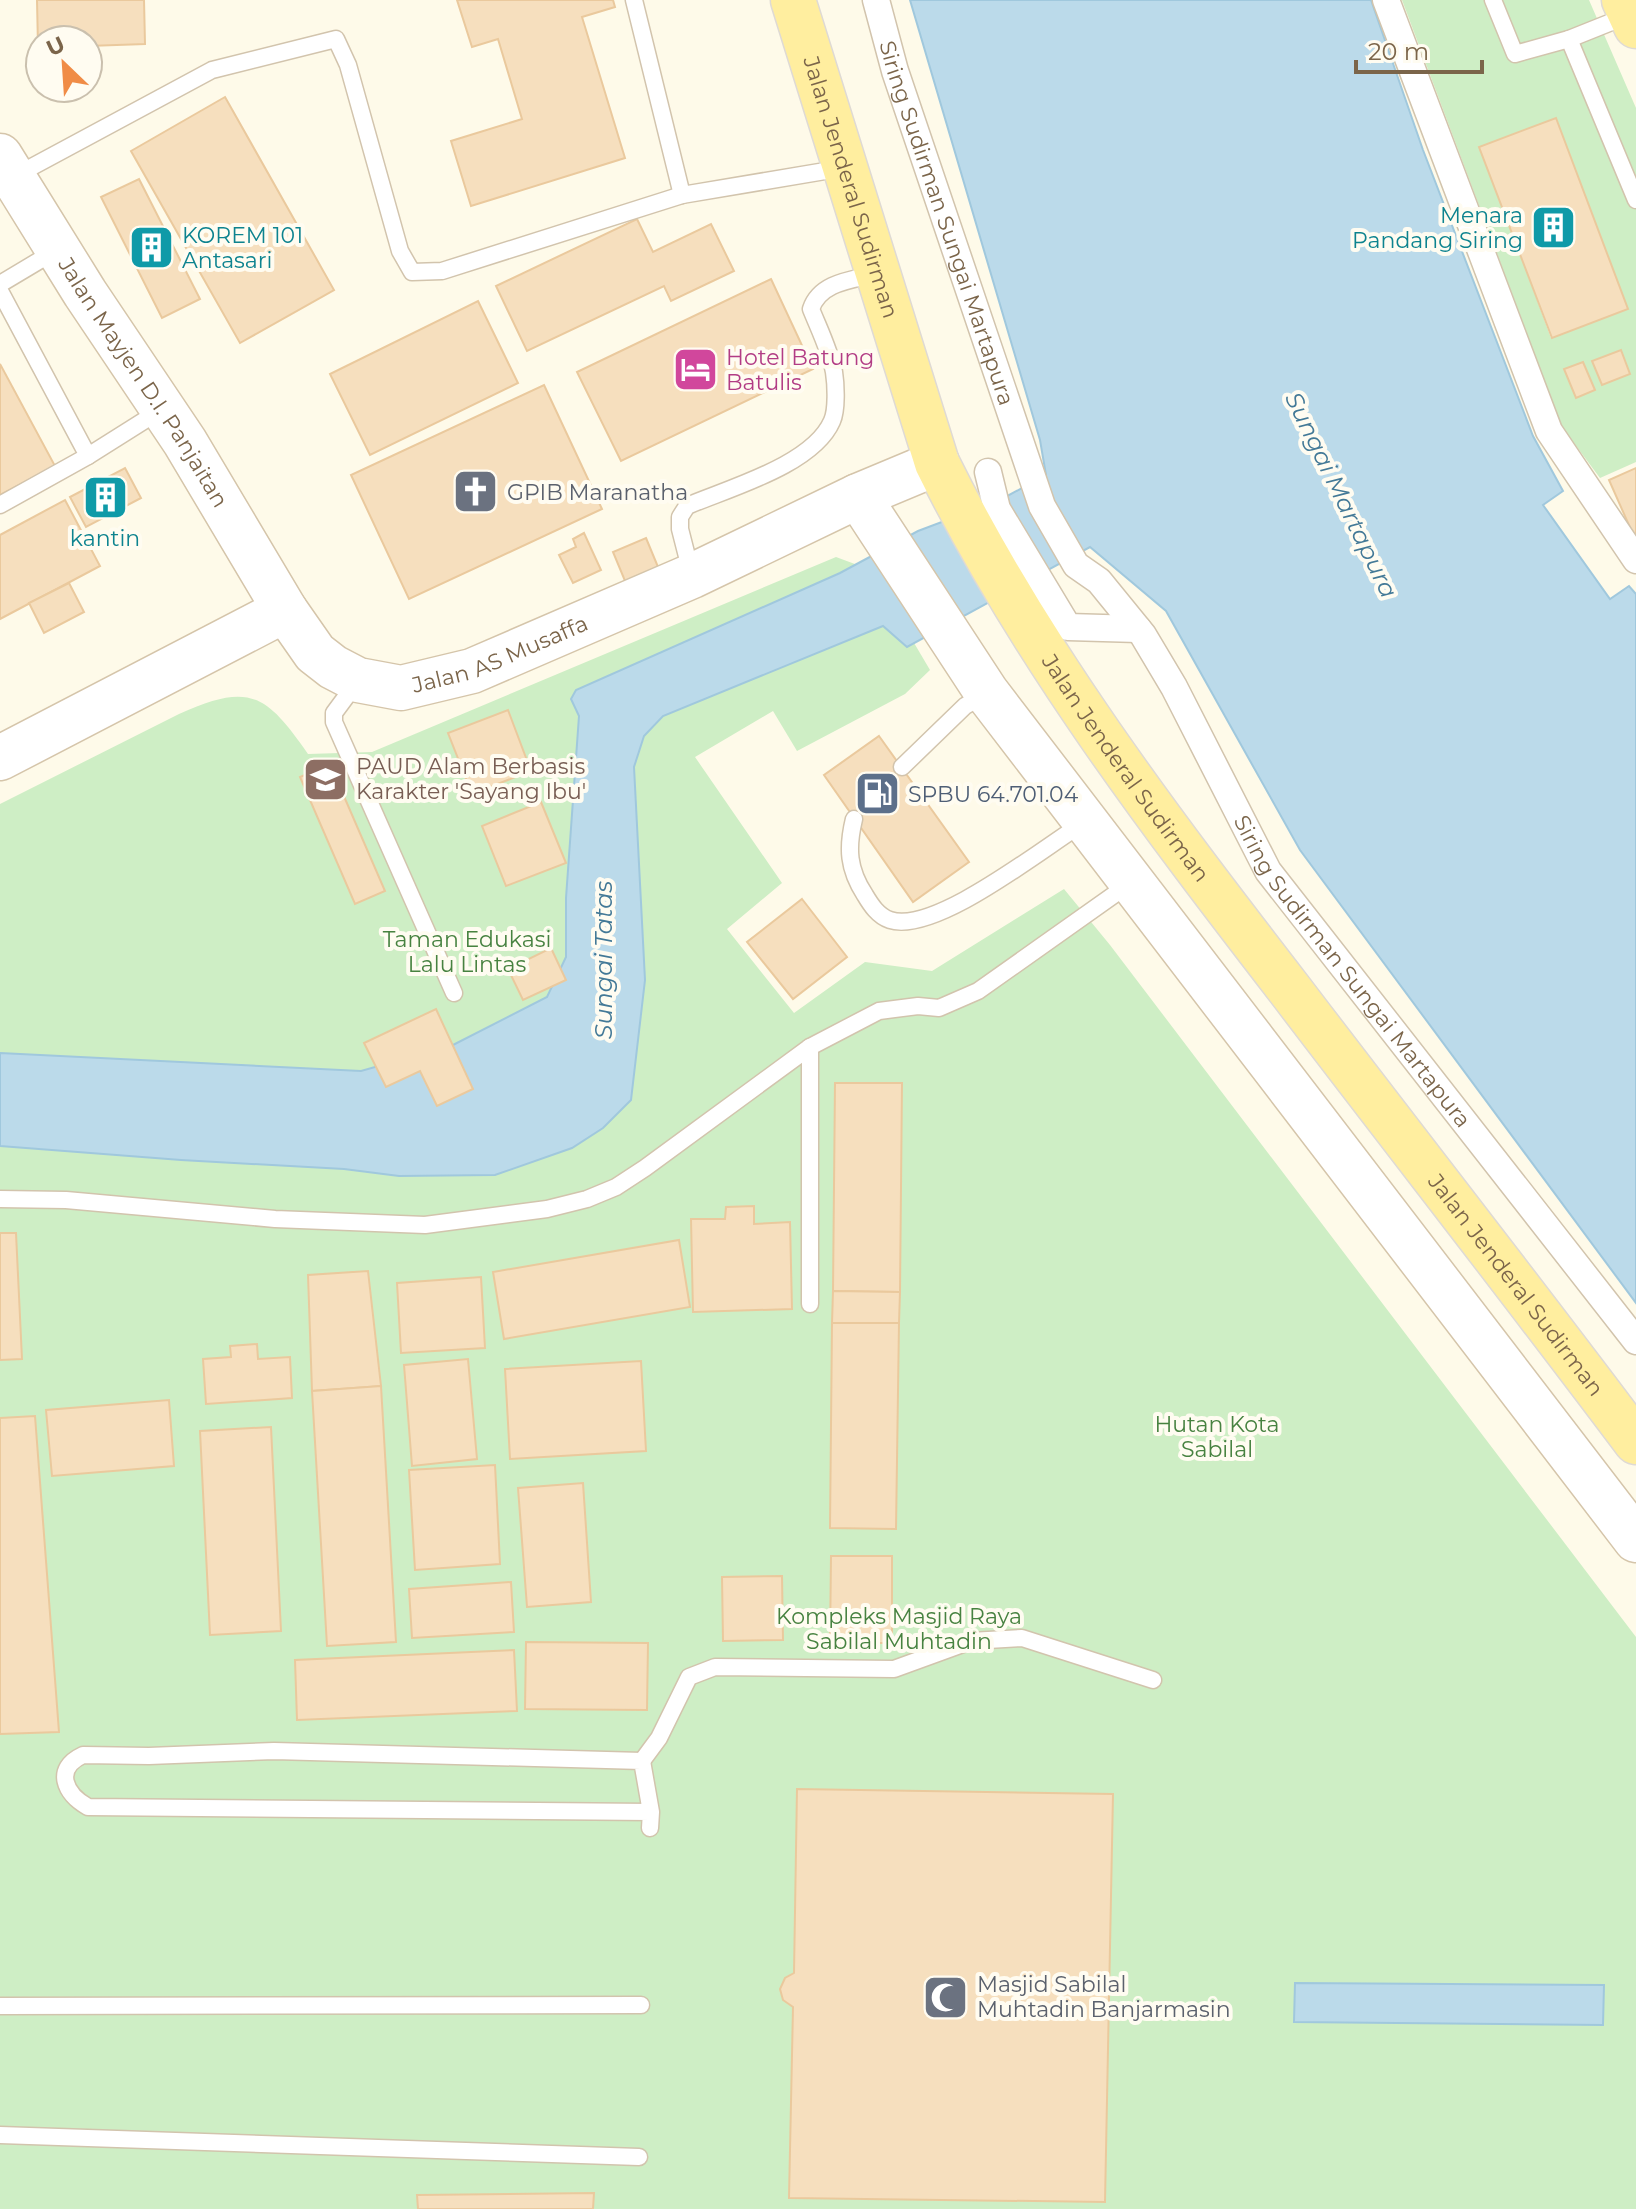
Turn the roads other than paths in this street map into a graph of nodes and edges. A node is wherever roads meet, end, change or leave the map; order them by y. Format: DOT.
graph roads {
  1 [pos="634,0"];
  2 [pos="793,0"];
  3 [pos="876,0"];
  4 [pos="1386,0"];
  5 [pos="1493,0"];
  6 [pos="1630,14"];
  7 [pos="1569,39"];
  8 [pos="6,166"];
  9 [pos="844,168"];
  10 [pos="682,195"];
  11 [pos="1636,200"];
  12 [pos="58,250"];
  13 [pos="878,274"];
  14 [pos="0,284"];
  15 [pos="0,291"];
  16 [pos="162,409"];
  17 [pos="88,456"];
  18 [pos="959,477"];
  19 [pos="858,496"];
  20 [pos="0,505"];
  21 [pos="1636,560"];
  22 [pos="692,576"];
  23 [pos="1034,601"];
  24 [pos="285,610"];
  25 [pos="1138,629"];
  26 [pos="358,680"];
  27 [pos="987,693"];
  28 [pos="0,758"];
  29 [pos="902,767"];
  30 [pos="854,819"];
  31 [pos="1086,822"];
  32 [pos="1133,882"];
  33 [pos="454,993"];
  34 [pos="810,1047"];
  35 [pos="0,1199"];
  36 [pos="810,1304"];
  37 [pos="1636,1341"];
  38 [pos="1636,1442"];
  39 [pos="1636,1540"];
  40 [pos="1153,1680"];
  41 [pos="642,1761"];
  42 [pos="641,2005"];
  43 [pos="0,2006"];
  44 [pos="0,2135"];
  45 [pos="639,2157"];
  1 -- 10 [label="lane"];
  2 -- 9 [label="main road, Jalan Jenderal Sudirman"];
  3 -- 25 [label="street, Siring Sudirman Sungai Martapura"];
  4 -- 21 [label="street"];
  5 -- 7 [label="lane"];
  6 -- 7 [label="lane"];
  7 -- 11 [label="lane"];
  8 -- 10 [label="lane"];
  8 -- 12 [label="main road, Jalan Mayjen D.I. Panjaitan"];
  9 -- 10 [label="lane"];
  9 -- 13 [label="main road, Jalan Jenderal Sudirman"];
  12 -- 14 [label="lane"];
  12 -- 16 [label="main road, Jalan Mayjen D.I. Panjaitan"];
  13 -- 18 [label="main road, Jalan Jenderal Sudirman"];
  13 -- 22 [label="lane"];
  15 -- 17 [label="lane"];
  16 -- 17 [label="lane"];
  16 -- 24 [label="main road, Jalan Mayjen D.I. Panjaitan"];
  17 -- 20 [label="lane"];
  18 -- 19 [label="main road, Jalan AS Musaffa"];
  18 -- 23 [label="main road, Jalan Jenderal Sudirman"];
  19 -- 22 [label="main road, Jalan AS Musaffa"];
  19 -- 27 [label="main road"];
  22 -- 26 [label="main road, Jalan AS Musaffa"];
  23 -- 25 [label="street"];
  23 -- 38 [label="main road, Jalan Jenderal Sudirman"];
  24 -- 26 [label="main road, Jalan AS Musaffa"];
  24 -- 28 [label="main road"];
  25 -- 37 [label="street, Siring Sudirman Sungai Martapura"];
  26 -- 33 [label="lane"];
  27 -- 29 [label="lane"];
  27 -- 31 [label="main road"];
  30 -- 31 [label="lane"];
  31 -- 32 [label="main road"];
  32 -- 34 [label="lane"];
  32 -- 39 [label="main road"];
  34 -- 35 [label="lane"];
  34 -- 36 [label="lane"];
  40 -- 41 [label="lane"];
  41 -- 41 [label="lane"];
  42 -- 43 [label="lane"];
  44 -- 45 [label="lane"];
}
